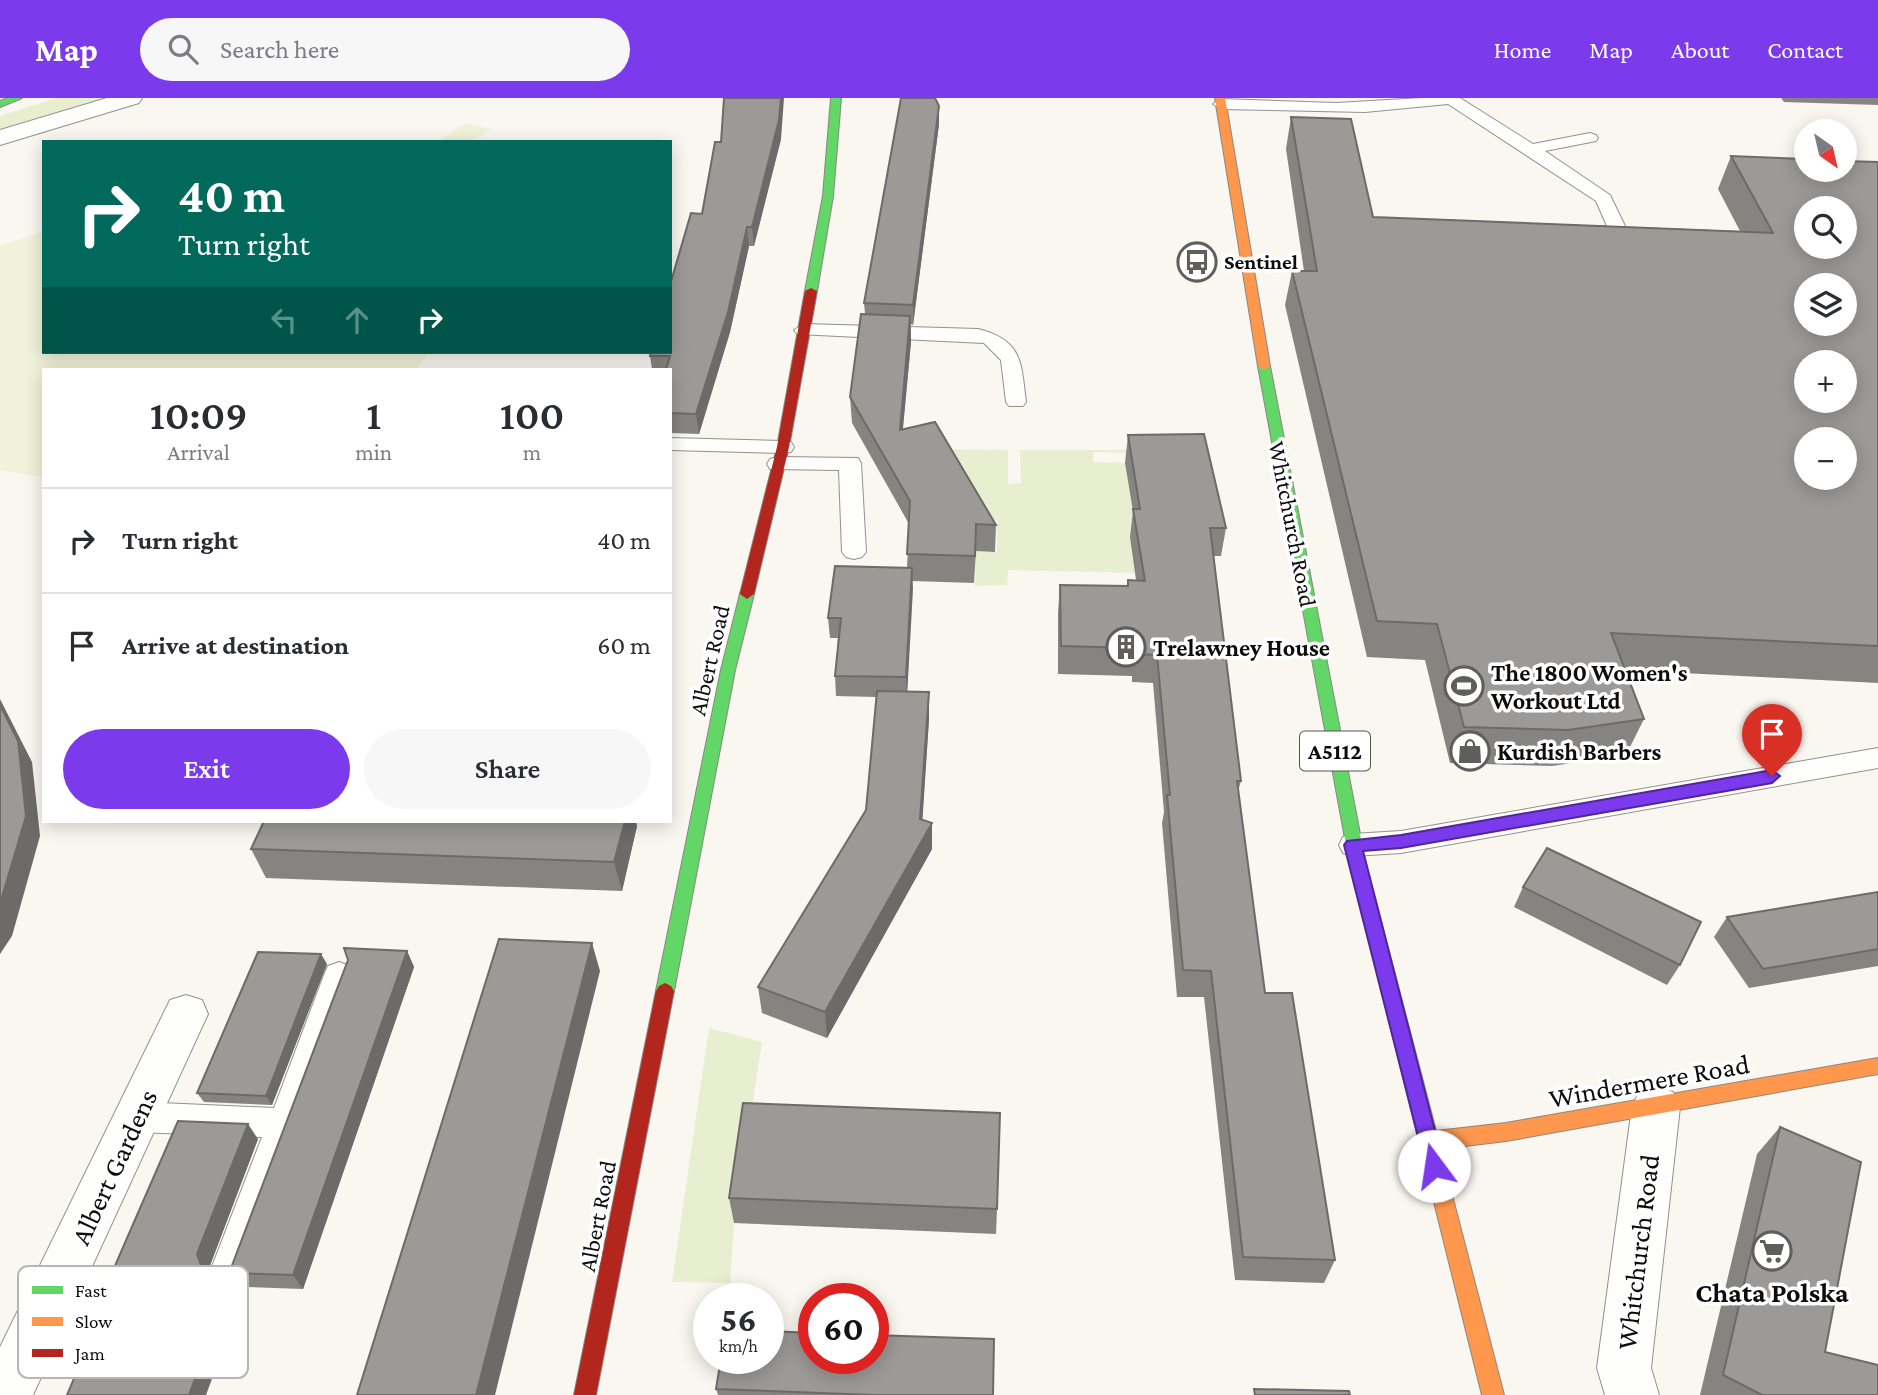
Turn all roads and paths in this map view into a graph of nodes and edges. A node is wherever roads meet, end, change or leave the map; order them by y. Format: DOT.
graph roads {
  1 [pos="18,98"];
  2 [pos="131,98"];
  3 [pos="836,98"];
  4 [pos="1451,98"];
  5 [pos="1221,101"];
  6 [pos="0,103"];
  7 [pos="0,138"];
  8 [pos="1590,138"];
  9 [pos="1530,149"];
  10 [pos="1567,233"];
  11 [pos="804,330"];
  12 [pos="1016,402"];
  13 [pos="672,444"];
  14 [pos="780,455"];
  15 [pos="854,552"];
  16 [pos="1878,758"];
  17 [pos="1353,845"];
  18 [pos="340,975"];
  19 [pos="186,1014"];
  20 [pos="1878,1066"];
  21 [pos="1656,1107"];
  22 [pos="138,1117"];
  23 [pos="284,1123"];
  24 [pos="1428,1141"];
  25 [pos="67,1266"];
  26 [pos="229,1266"];
  27 [pos="18,1368"];
  28 [pos="5,1395"];
  29 [pos="585,1395"];
  30 [pos="1493,1395"];
  31 [pos="1632,1395"];
  1 -- 6 [label="street"];
  2 -- 7 [label="street"];
  3 -- 11 [label="street, Albert Road"];
  4 -- 5 [label="lane"];
  4 -- 9 [label="lane"];
  5 -- 17 [label="street, Whitchurch Road / A5112"];
  8 -- 9 [label="lane"];
  9 -- 10 [label="lane"];
  11 -- 12 [label="lane"];
  11 -- 14 [label="street, Albert Road"];
  13 -- 14 [label="lane"];
  14 -- 15 [label="lane"];
  14 -- 29 [label="street, Albert Road"];
  16 -- 17 [label="lane"];
  17 -- 24 [label="street, Whitchurch Road / A5112"];
  18 -- 23 [label="lane"];
  19 -- 22 [label="street, Albert Gardens"];
  20 -- 21 [label="street, Windermere Road"];
  21 -- 24 [label="street, Windermere Road"];
  21 -- 31 [label="street, Whitchurch Road"];
  22 -- 23 [label="lane"];
  22 -- 25 [label="street, Albert Gardens"];
  23 -- 26 [label="lane"];
  24 -- 30 [label="street, Whitchurch Road / A5112"];
  27 -- 28 [label="street, Albert Gardens"];
}
